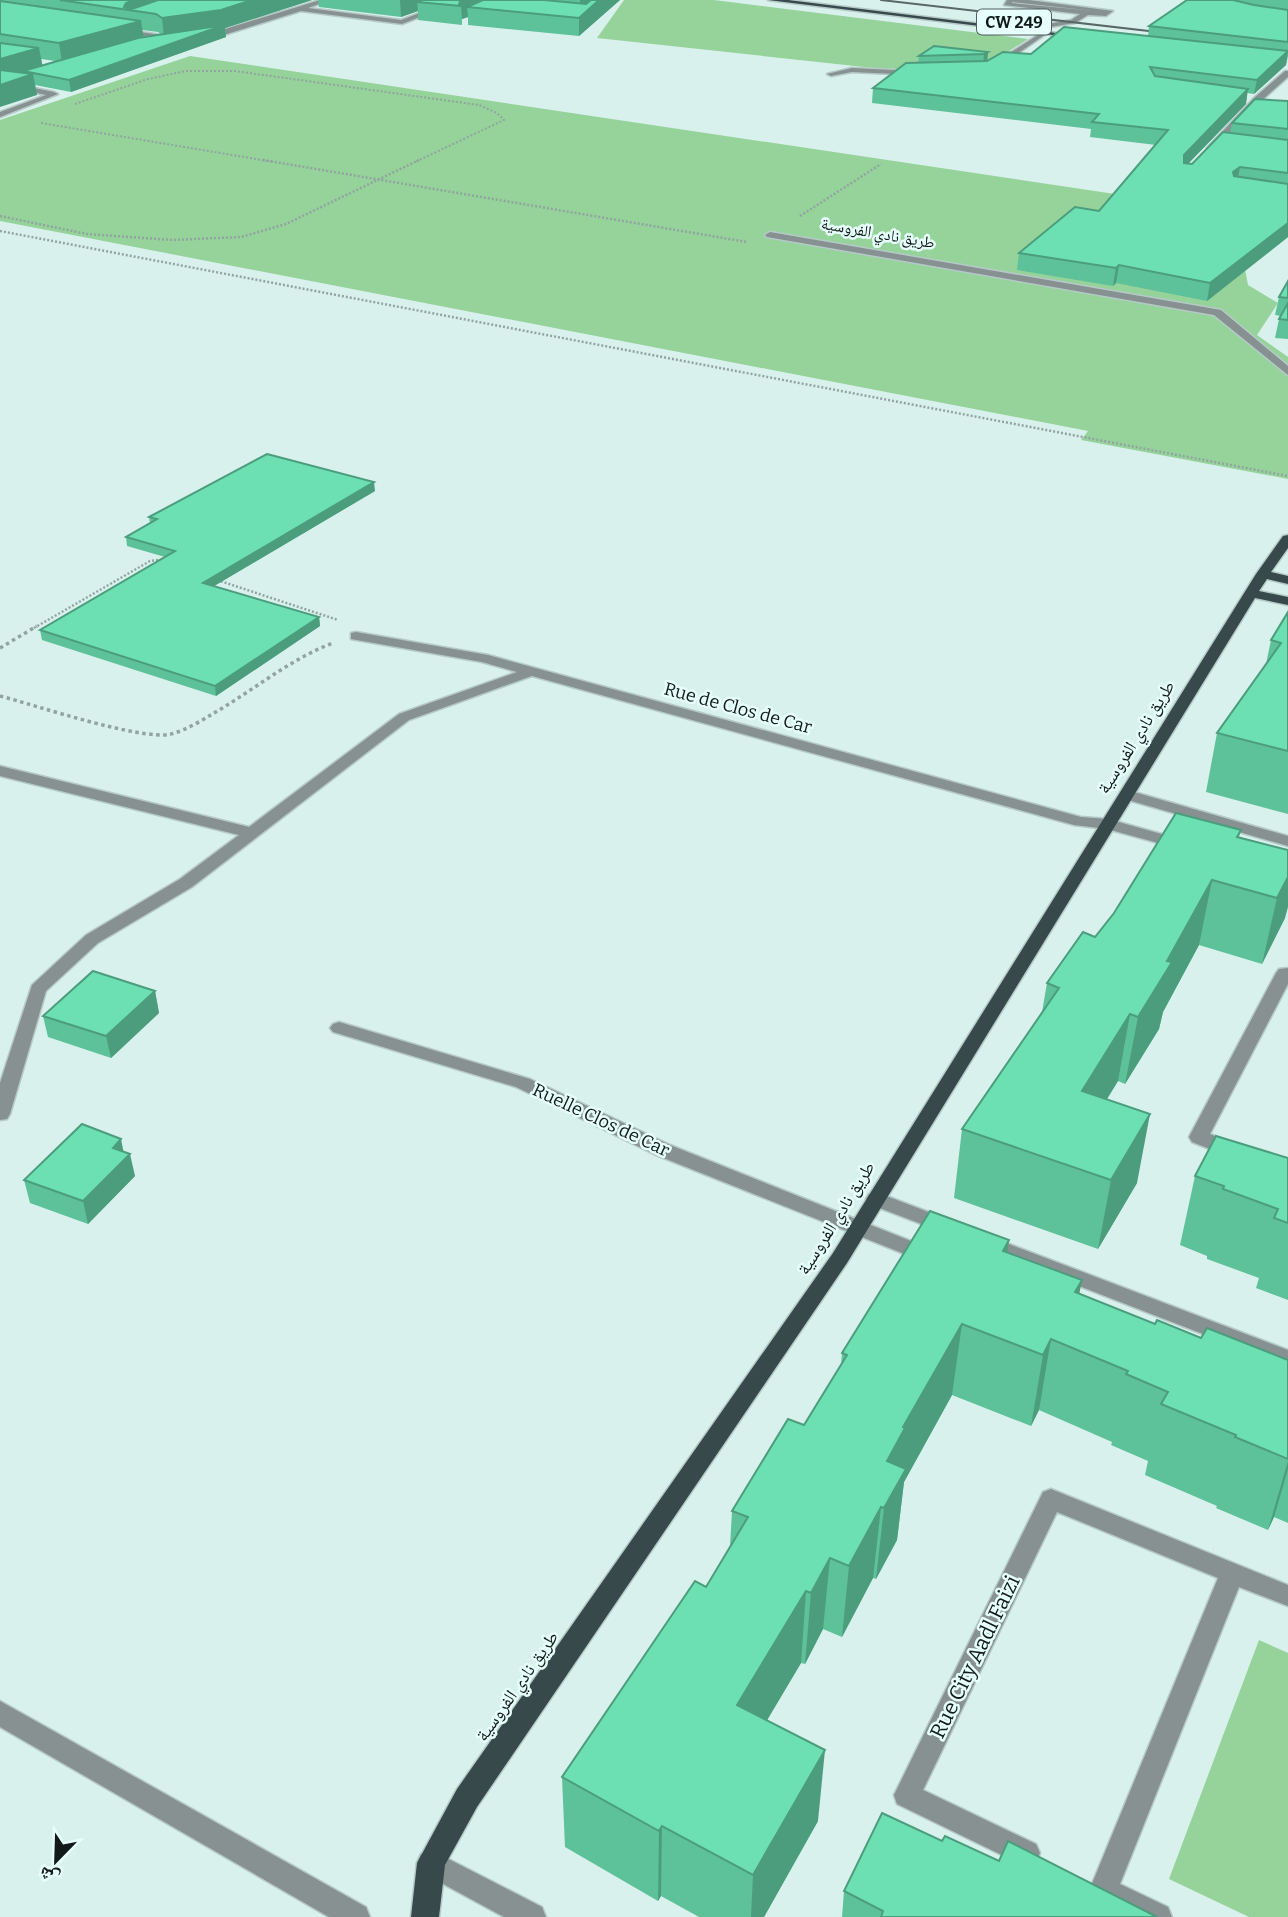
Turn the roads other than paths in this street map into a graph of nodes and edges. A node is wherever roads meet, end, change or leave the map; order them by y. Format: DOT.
graph roads {
  1 [pos="327,0"];
  2 [pos="460,0"];
  3 [pos="771,0"];
  4 [pos="820,0"];
  5 [pos="300,9"];
  6 [pos="1087,13"];
  7 [pos="957,16"];
  8 [pos="943,20"];
  9 [pos="1073,22"];
  10 [pos="1044,29"];
  11 [pos="117,30"];
  12 [pos="1080,31"];
  13 [pos="1090,38"];
  14 [pos="178,40"];
  15 [pos="149,44"];
  16 [pos="986,71"];
  17 [pos="930,72"];
  18 [pos="1288,73"];
  19 [pos="831,74"];
  20 [pos="29,77"];
  21 [pos="43,79"];
  22 [pos="18,86"];
  23 [pos="2,87"];
  24 [pos="1244,98"];
  25 [pos="1258,100"];
  26 [pos="1250,109"];
  27 [pos="1263,110"];
  28 [pos="0,115"];
  29 [pos="1217,142"];
  30 [pos="1229,143"];
  31 [pos="1202,159"];
  32 [pos="770,236"];
  33 [pos="1288,372"];
  34 [pos="1288,539"];
  35 [pos="1263,574"];
  36 [pos="1288,580"];
  37 [pos="1252,593"];
  38 [pos="1288,601"];
  39 [pos="356,636"];
  40 [pos="530,672"];
  41 [pos="0,771"];
  42 [pos="1127,796"];
  43 [pos="1108,824"];
  44 [pos="252,833"];
  45 [pos="1288,841"];
  46 [pos="1198,849"];
  47 [pos="1288,974"];
  48 [pos="339,1028"];
  49 [pos="0,1114"];
  50 [pos="1250,1158"];
  51 [pos="876,1199"];
  52 [pos="858,1228"];
  53 [pos="949,1264"];
  54 [pos="1288,1359"];
  55 [pos="1233,1573"];
  56 [pos="1288,1596"];
  57 [pos="0,1713"];
  58 [pos="431,1863"];
  59 [pos="1079,1879"];
  60 [pos="356,1917"];
  61 [pos="425,1917"];
  62 [pos="532,1917"];
  63 [pos="1158,1917"];
  1 -- 5 [label="street"];
  2 -- 5 [label="street"];
  3 -- 8 [label="main road"];
  4 -- 7 [label="main road, CW 249"];
  5 -- 14 [label="street"];
  6 -- 6 [label="street"];
  6 -- 9 [label="street"];
  7 -- 8 [label="main road"];
  7 -- 10 [label="main road, CW 249"];
  8 -- 10 [label="main road"];
  9 -- 10 [label="street"];
  9 -- 12 [label="street"];
  10 -- 12 [label="main road, CW 249"];
  10 -- 13 [label="main road"];
  10 -- 16 [label="street"];
  11 -- 14 [label="street"];
  14 -- 15 [label="street"];
  17 -- 19 [label="street"];
  18 -- 25 [label="street"];
  20 -- 23 [label="street"];
  21 -- 22 [label="street"];
  22 -- 23 [label="street"];
  22 -- 28 [label="street"];
  24 -- 25 [label="street"];
  25 -- 26 [label="street"];
  26 -- 27 [label="street"];
  26 -- 29 [label="street"];
  29 -- 30 [label="street"];
  29 -- 31 [label="street"];
  32 -- 33 [label="street, طريق نادي الفروسية"];
  34 -- 35 [label="main road, طريق نادي الفروسية"];
  35 -- 36 [label="main road"];
  35 -- 37 [label="main road, طريق نادي الفروسية"];
  37 -- 38 [label="main road"];
  37 -- 42 [label="main road, طريق نادي الفروسية"];
  39 -- 40 [label="street, Rue de Clos de Car"];
  40 -- 43 [label="street, Rue de Clos de Car"];
  40 -- 44 [label="street"];
  41 -- 44 [label="street"];
  42 -- 43 [label="main road, طريق نادي الفروسية"];
  42 -- 45 [label="street"];
  43 -- 46 [label="street, Rue de Clos de Car"];
  43 -- 51 [label="main road, طريق نادي الفروسية"];
  44 -- 49 [label="street"];
  47 -- 50 [label="street"];
  48 -- 52 [label="street, Ruelle Clos de Car"];
  51 -- 52 [label="main road, طريق نادي الفروسية"];
  51 -- 54 [label="street"];
  52 -- 53 [label="street"];
  52 -- 58 [label="main road, طريق نادي الفروسية"];
  55 -- 56 [label="street, Rue City Aadl Faizi"];
  55 -- 59 [label="street"];
  55 -- 59 [label="street, Rue City Aadl Faizi"];
  57 -- 60 [label="street"];
  58 -- 61 [label="main road, طريق نادي الفروسية"];
  58 -- 62 [label="street"];
  59 -- 63 [label="street, Rue City Aadl Faizi"];
}
